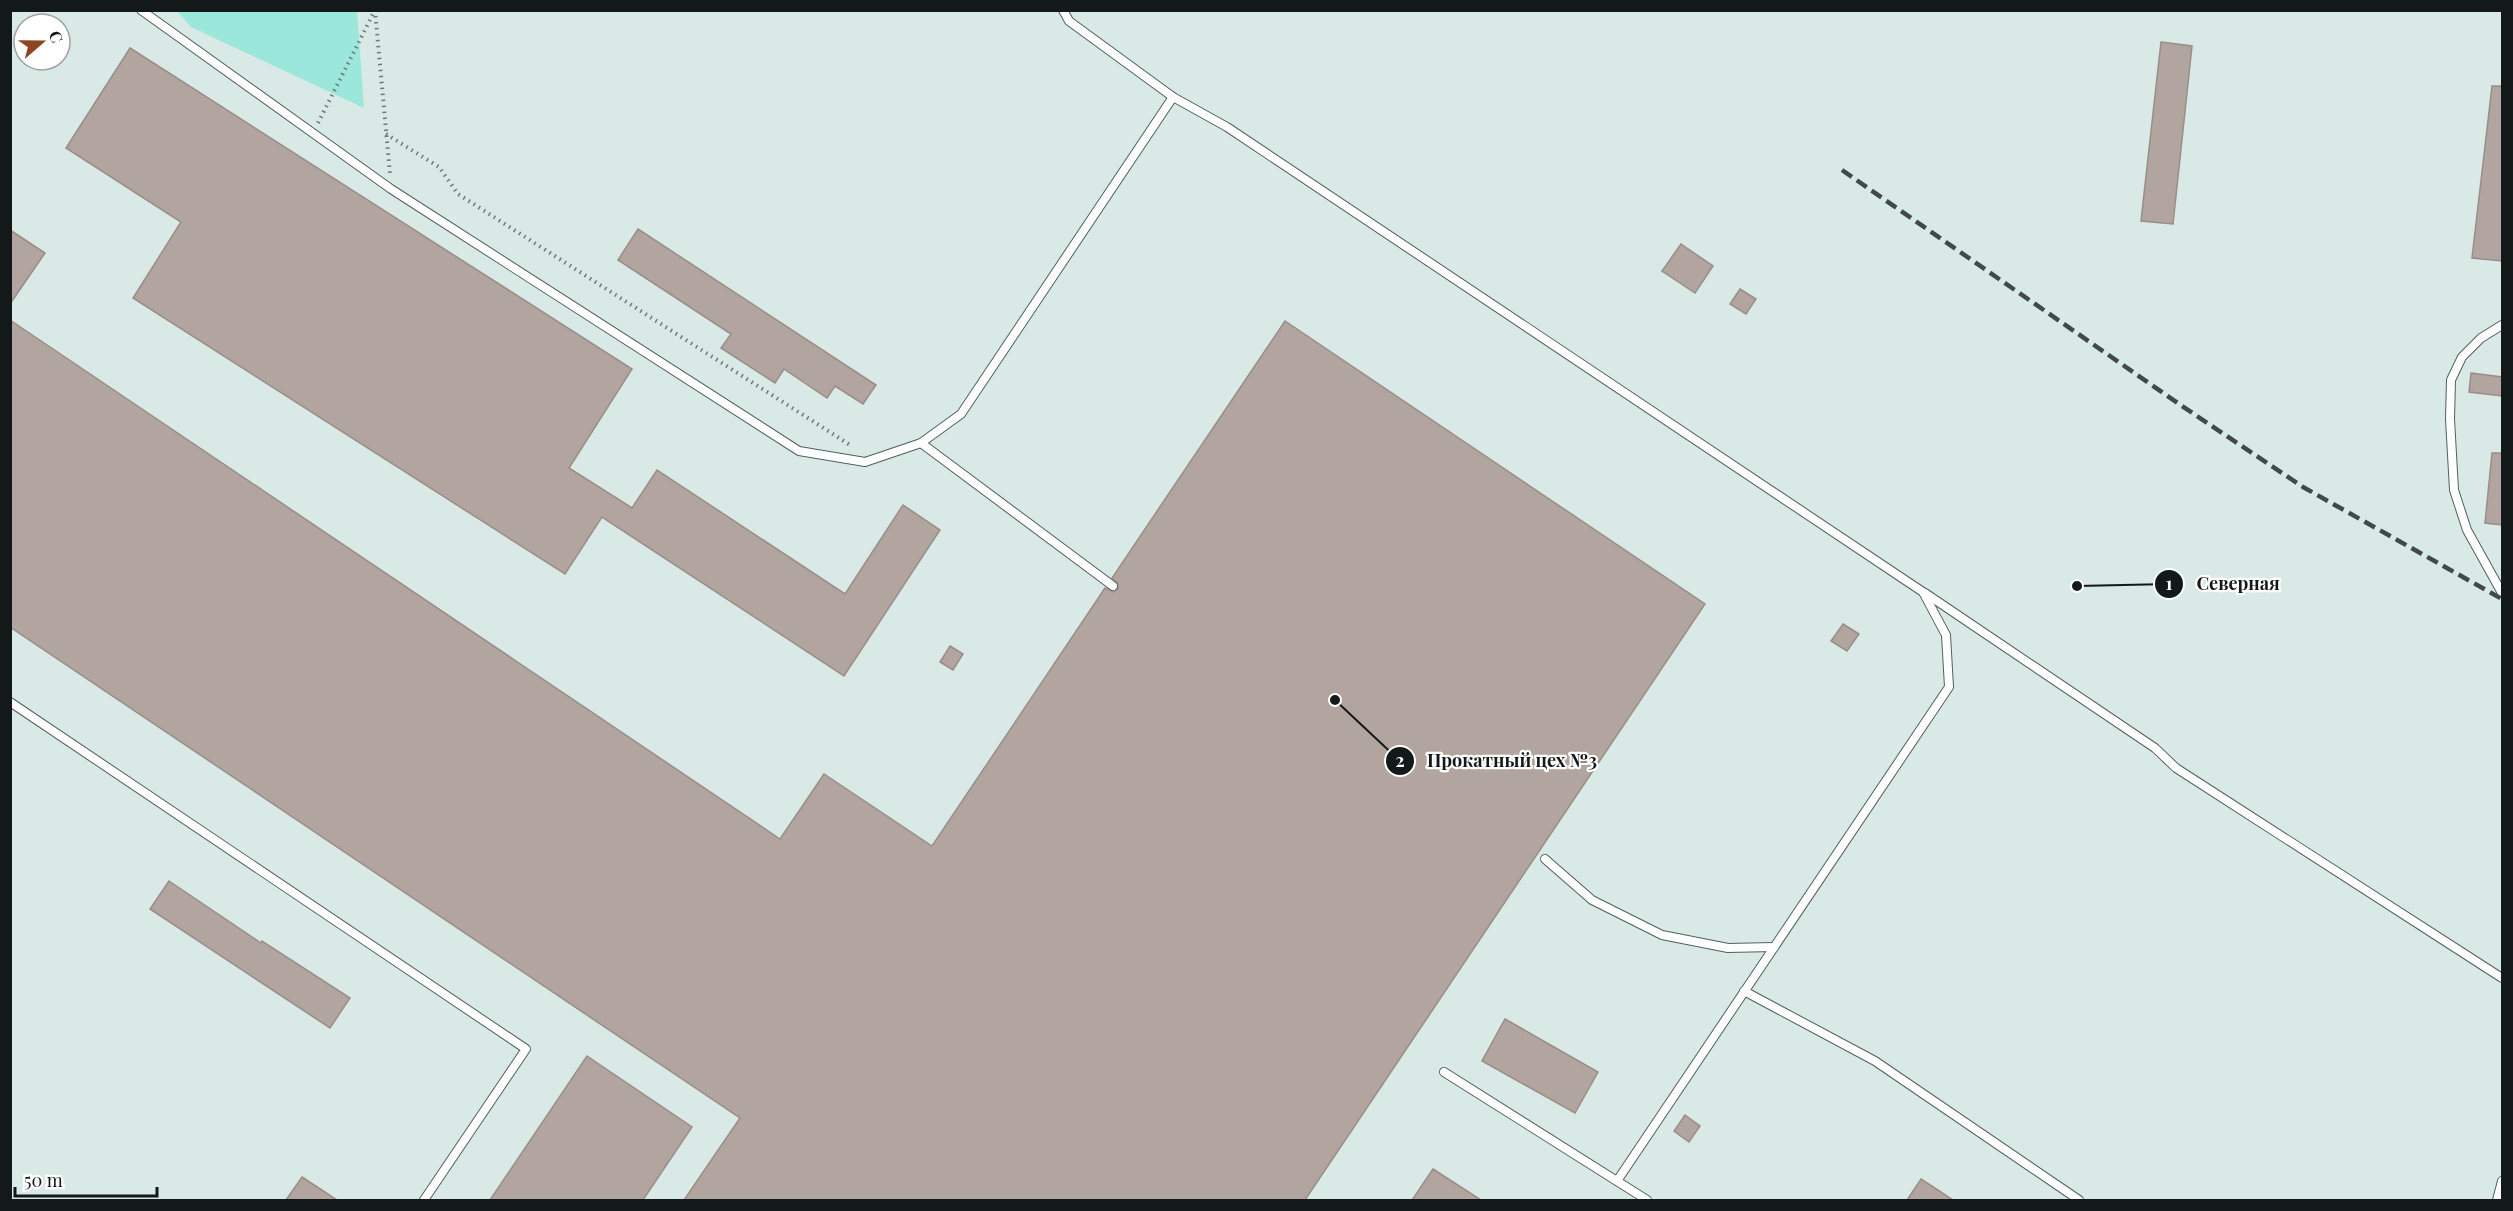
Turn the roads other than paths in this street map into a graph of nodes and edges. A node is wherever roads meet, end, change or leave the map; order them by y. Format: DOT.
graph roads {
  1 [pos="141,10"];
  2 [pos="1063,10"];
  3 [pos="1173,97"];
  4 [pos="2502,325"];
  5 [pos="921,443"];
  6 [pos="1113,586"];
  7 [pos="1923,592"];
  8 [pos="2502,593"];
  9 [pos="10,702"];
  10 [pos="1545,859"];
  11 [pos="1774,947"];
  12 [pos="2502,978"];
  13 [pos="1744,991"];
  14 [pos="1444,1072"];
  15 [pos="2502,1180"];
  16 [pos="1617,1181"];
  17 [pos="424,1200"];
  18 [pos="1647,1200"];
  19 [pos="2079,1200"];
  20 [pos="2497,1200"];
  1 -- 5 [label="lane"];
  2 -- 3 [label="lane"];
  3 -- 5 [label="lane"];
  3 -- 7 [label="lane"];
  4 -- 8 [label="lane"];
  5 -- 6 [label="lane"];
  7 -- 11 [label="lane"];
  7 -- 12 [label="lane"];
  9 -- 17 [label="lane"];
  10 -- 11 [label="lane"];
  11 -- 13 [label="lane"];
  13 -- 16 [label="lane"];
  13 -- 19 [label="lane"];
  14 -- 16 [label="lane"];
  15 -- 20 [label="lane"];
  16 -- 18 [label="lane"];
}
